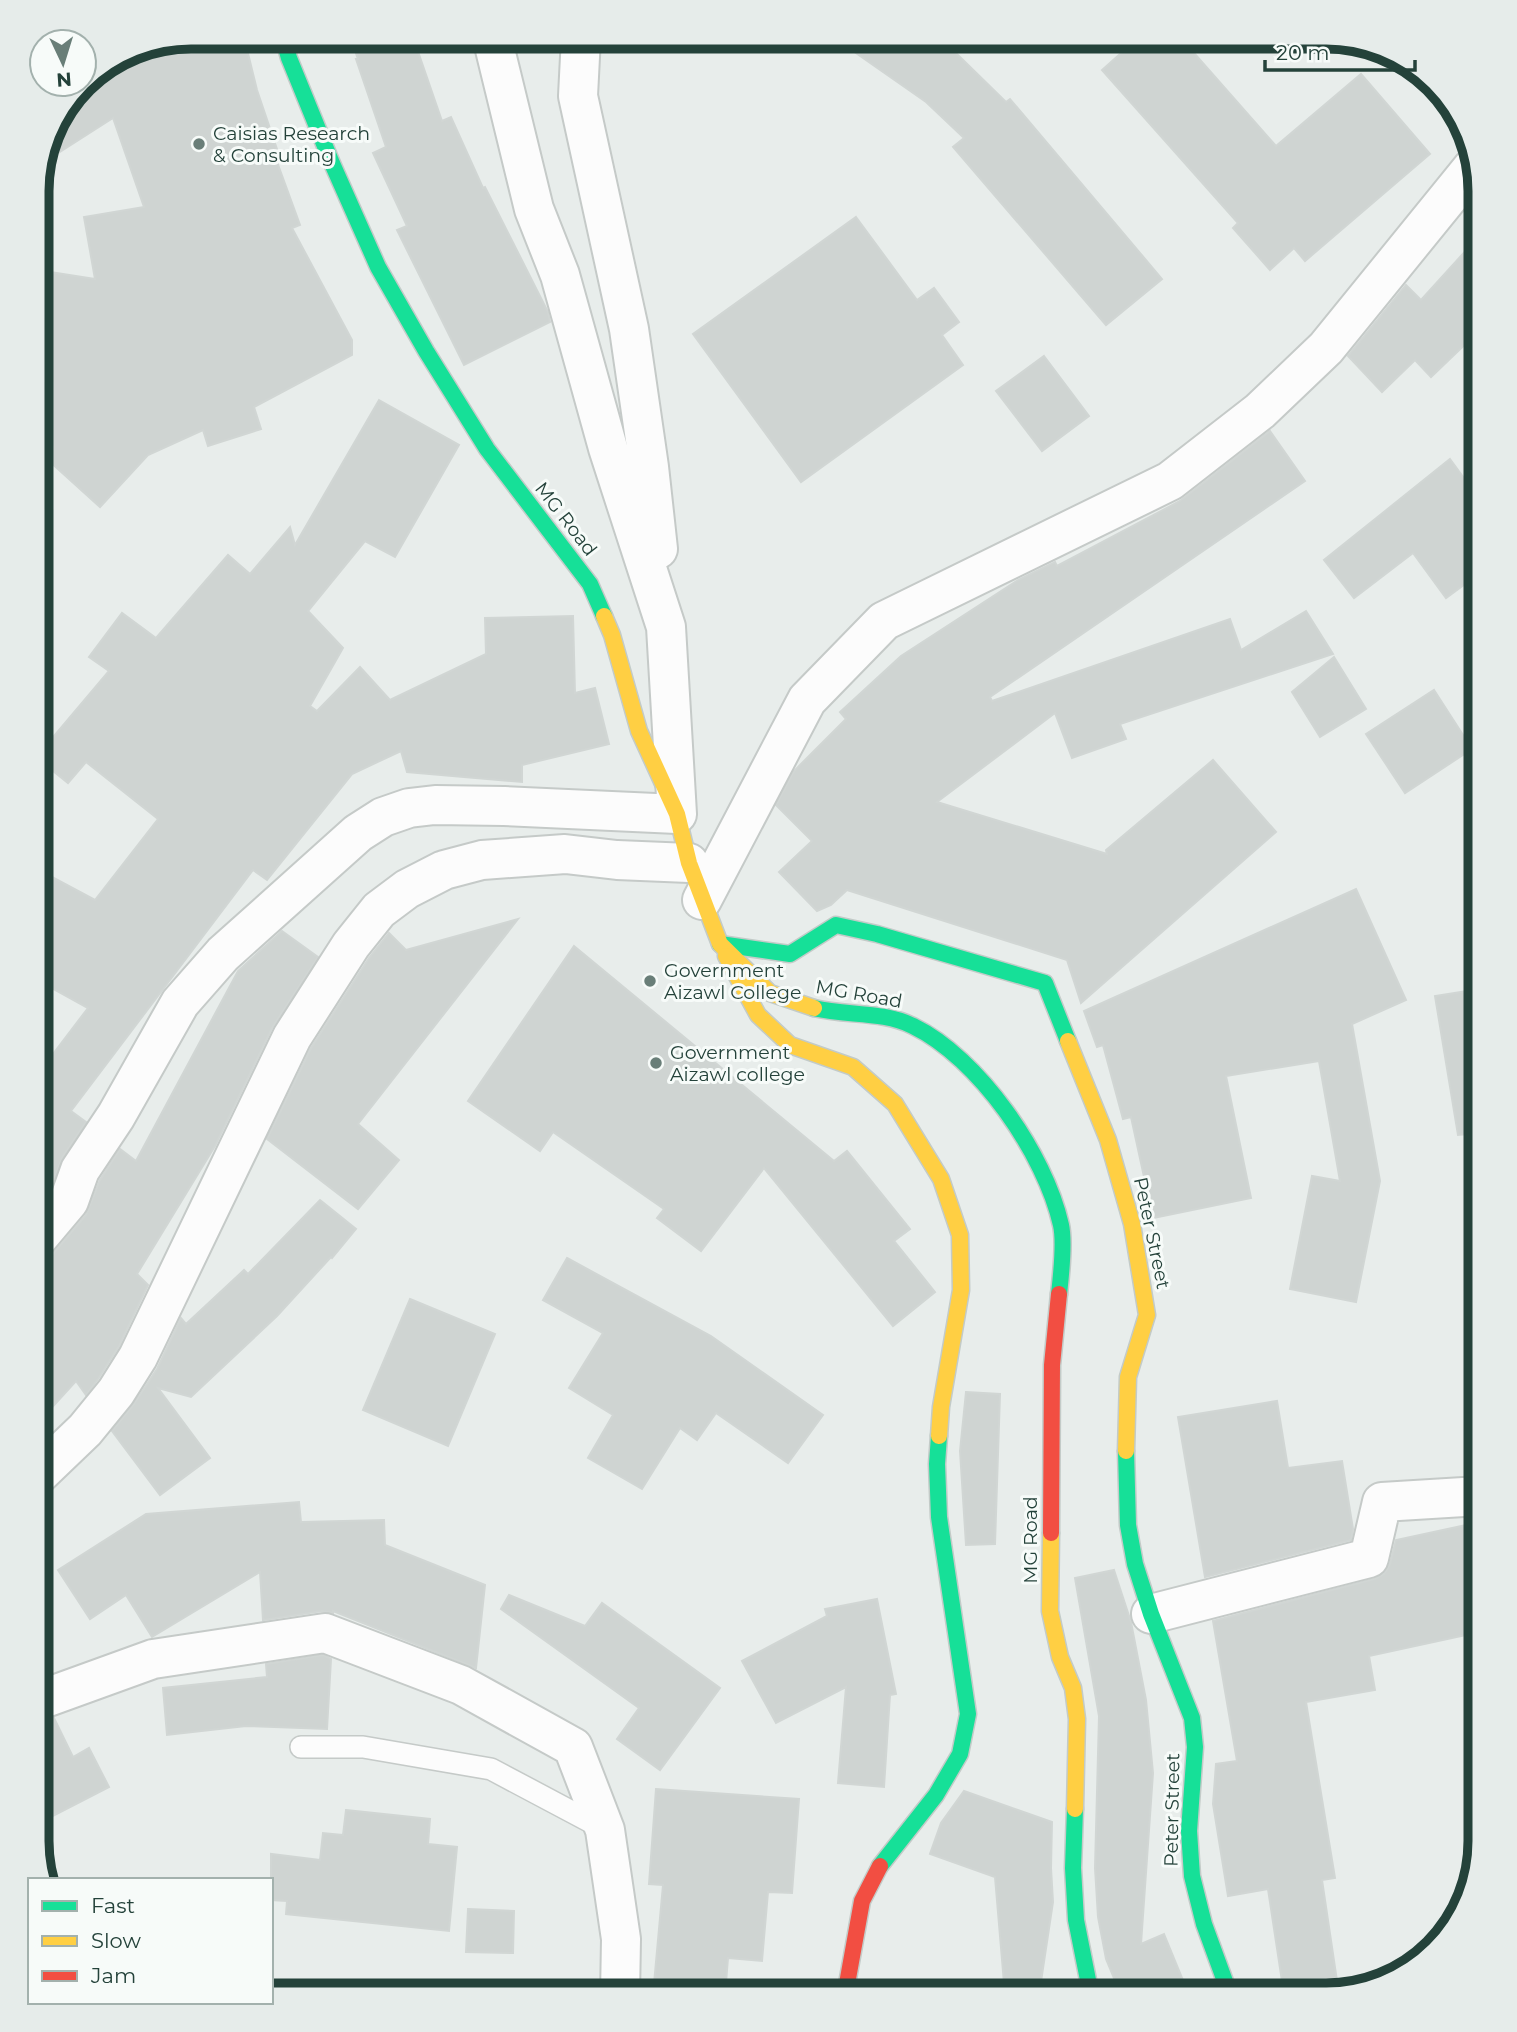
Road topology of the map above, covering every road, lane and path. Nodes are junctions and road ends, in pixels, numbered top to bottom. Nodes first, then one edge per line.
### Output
1 (286, 49) edge
2 (495, 49) edge
3 (580, 49) edge
4 (1467, 174) edge
5 (666, 627) junction
6 (677, 814) junction
7 (690, 863) junction
8 (702, 900) junction
9 (720, 944) junction
10 (49, 1225) edge
11 (49, 1464) edge
12 (1468, 1497) edge
13 (1151, 1614) junction
14 (49, 1697) edge
15 (301, 1747) dead end
16 (606, 1830) junction
17 (620, 1983) edge
18 (847, 1983) edge
19 (1089, 1983) edge
20 (1226, 1983) edge

1 - 6 main road, MG Road
2 - 5 street
3 - 5 street
4 - 8 street
5 - 6 street
6 - 7 main road, MG Road
6 - 10 street
7 - 8 main road, MG Road
7 - 11 street
8 - 9 main road, MG Road
9 - 13 main road, Peter Street
9 - 18 main road
9 - 19 main road, MG Road
12 - 13 street
13 - 20 main road, Peter Street
14 - 16 street
15 - 16 lane
16 - 17 street

